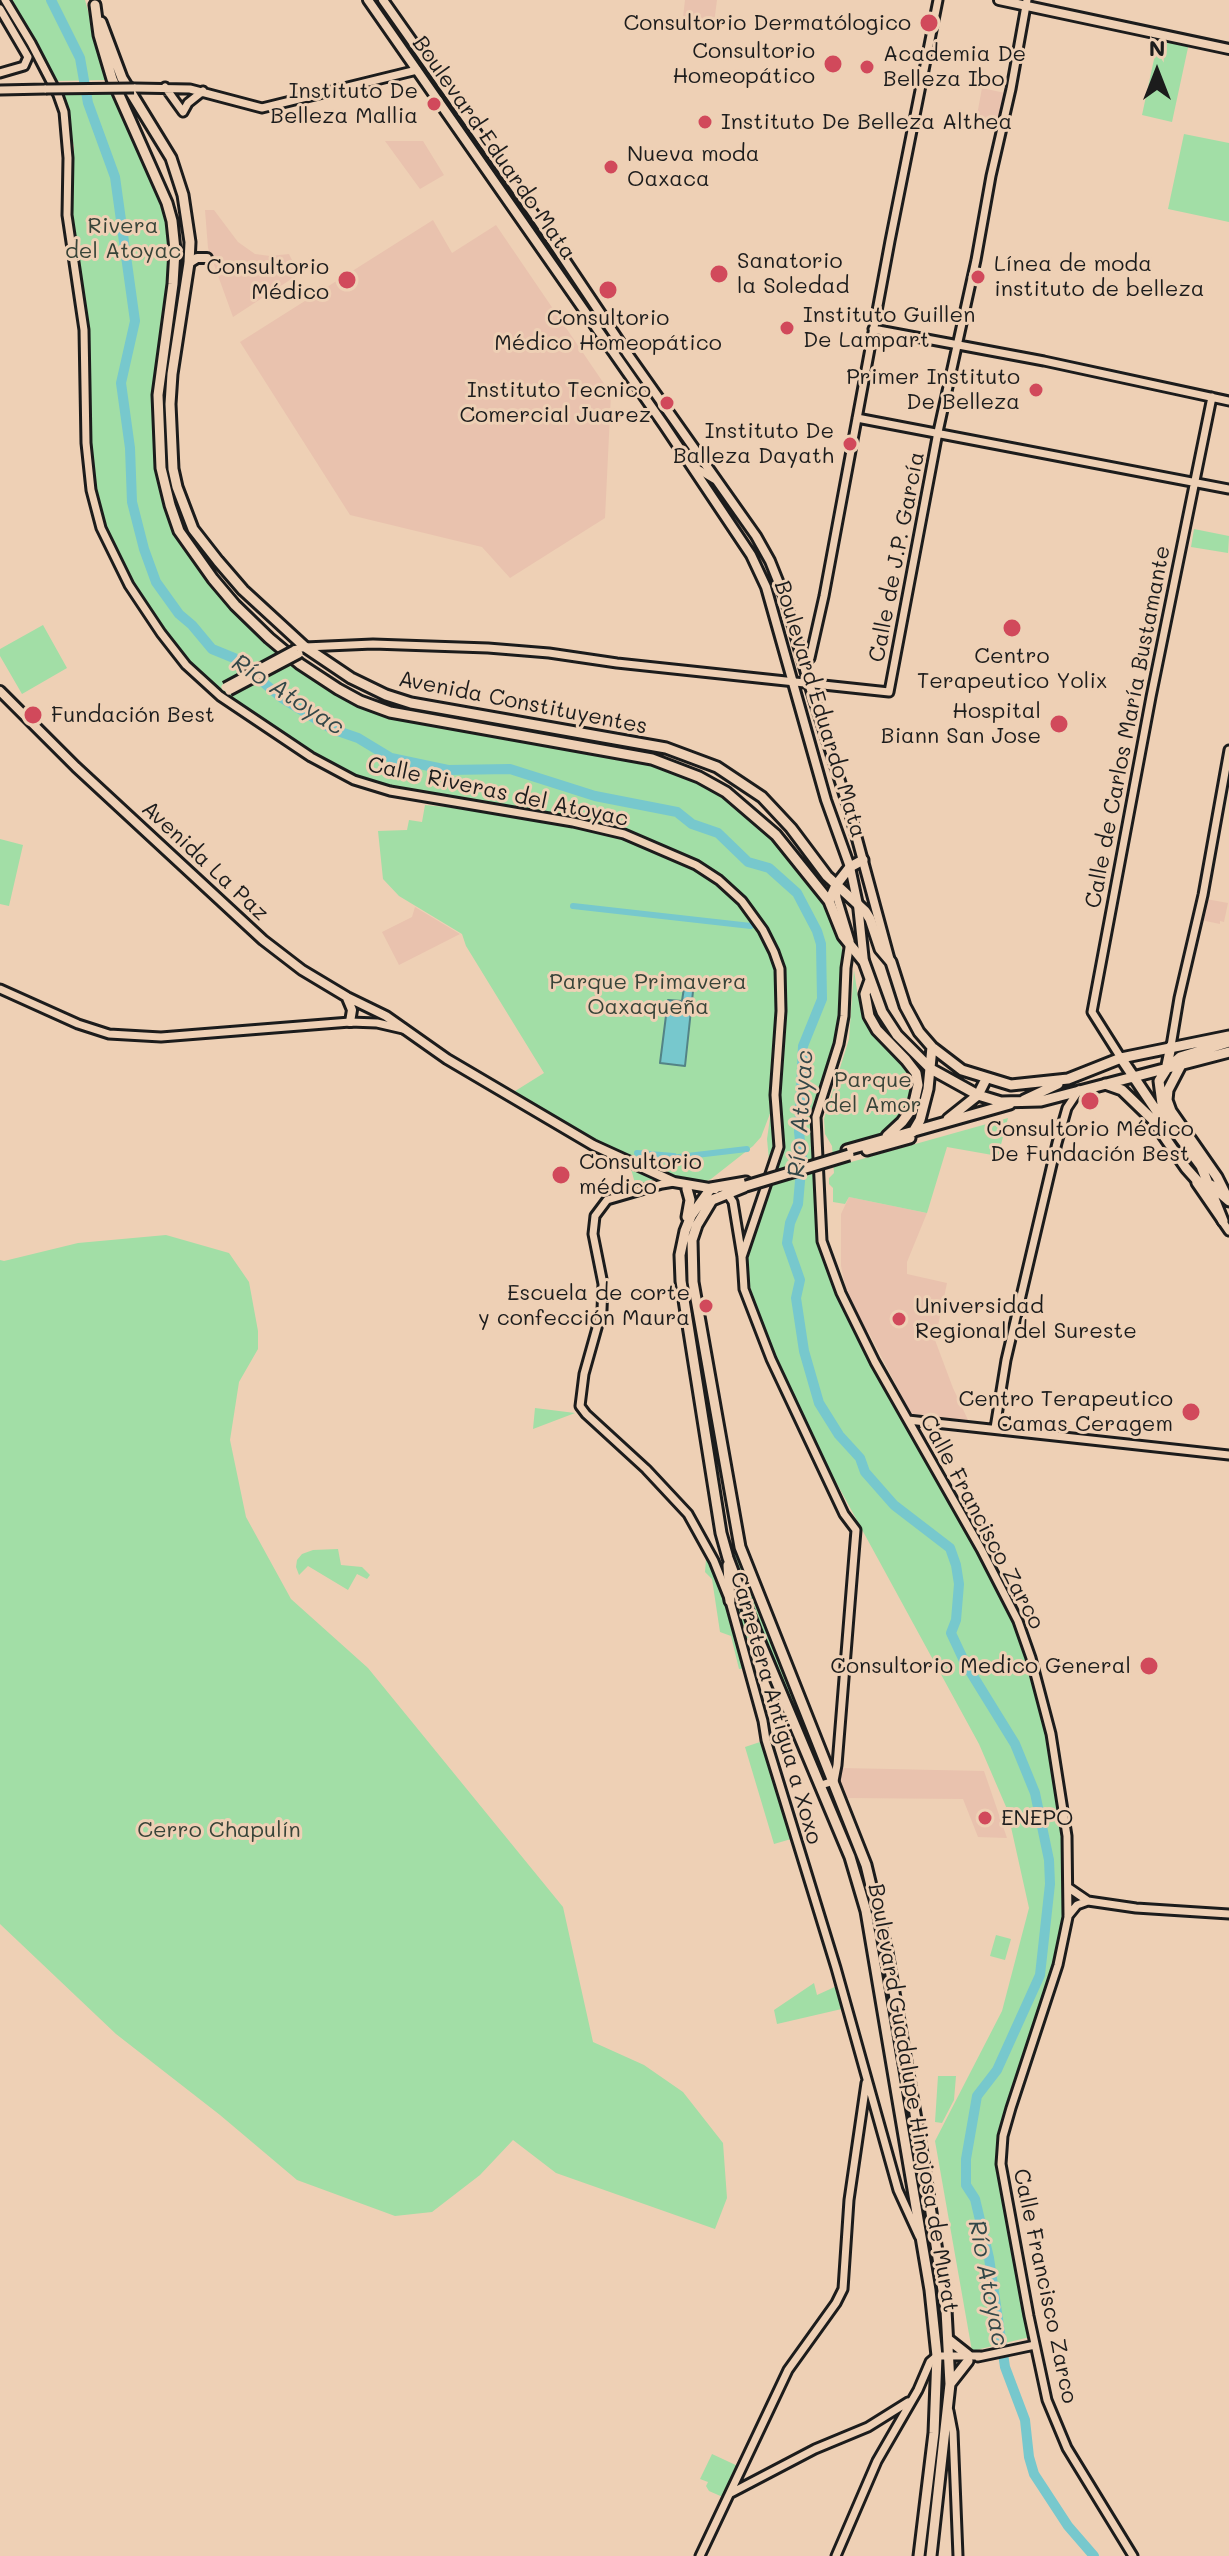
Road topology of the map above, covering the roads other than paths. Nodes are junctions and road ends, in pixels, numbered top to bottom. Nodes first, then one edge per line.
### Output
1 (5, 0) edge
2 (368, 0) edge
3 (383, 0) edge
4 (938, 0) edge
5 (999, 0) edge
6 (94, 3) edge
7 (1026, 3) edge
8 (0, 9) edge
9 (1229, 49) edge
10 (417, 70) junction
11 (0, 73) edge
12 (165, 87) junction
13 (51, 89) junction
14 (0, 90) edge
15 (203, 91) junction
16 (207, 258) dead end
17 (189, 263) junction
18 (873, 329) junction
19 (958, 345) junction
20 (174, 362) junction
21 (161, 363) junction
22 (1212, 397) junction
23 (1229, 401) edge
24 (857, 418) junction
25 (938, 432) junction
26 (689, 464) junction
27 (717, 481) junction
28 (1194, 482) junction
29 (1229, 489) edge
30 (304, 649) junction
31 (803, 664) junction
32 (792, 681) junction
33 (809, 683) junction
34 (0, 691) edge
35 (218, 694) junction
36 (514, 720) junction
37 (512, 735) junction
38 (1229, 750) edge
39 (863, 860) junction
40 (850, 867) junction
41 (827, 876) junction
42 (836, 885) junction
43 (818, 886) junction
44 (829, 901) junction
45 (858, 905) junction
46 (843, 936) junction
47 (850, 947) junction
48 (864, 962) junction
49 (891, 962) junction
50 (846, 968) junction
51 (870, 980) junction
52 (0, 989) edge
53 (347, 997) junction
54 (350, 1022) junction
55 (406, 1029) junction
56 (1229, 1036) edge
57 (1229, 1042) edge
58 (929, 1044) junction
59 (1171, 1046) junction
60 (1229, 1052) edge
61 (919, 1057) junction
62 (1121, 1058) junction
63 (1181, 1065) junction
64 (931, 1069) junction
65 (1166, 1070) junction
66 (1134, 1077) junction
67 (986, 1079) junction
68 (1068, 1079) junction
69 (1105, 1084) junction
70 (1079, 1089) junction
71 (978, 1095) junction
72 (1056, 1096) junction
73 (1021, 1101) junction
74 (1041, 1101) junction
75 (1001, 1102) junction
76 (1067, 1108) junction
77 (940, 1124) junction
78 (914, 1131) junction
79 (884, 1138) junction
80 (905, 1139) junction
81 (848, 1152) junction
82 (1186, 1168) junction
83 (674, 1182) junction
84 (746, 1184) junction
85 (1210, 1185) junction
86 (687, 1189) junction
87 (727, 1193) junction
88 (709, 1195) junction
89 (1214, 1199) junction
90 (1229, 1200) edge
91 (1226, 1221) edge
92 (685, 1231) junction
93 (1229, 1231) edge
94 (742, 1257) junction
95 (908, 1420) junction
96 (995, 1428) junction
97 (1229, 1455) edge
98 (728, 1558) junction
99 (730, 1601) junction
100 (834, 1781) junction
101 (821, 1785) junction
102 (1069, 1888) junction
103 (1088, 1901) junction
104 (1229, 1914) edge
105 (1068, 1917) junction
106 (867, 2080) junction
107 (922, 2240) junction
108 (948, 2339) junction
109 (1035, 2345) junction
110 (968, 2358) junction
111 (937, 2361) junction
112 (950, 2361) junction
113 (950, 2384) junction
114 (913, 2398) junction
115 (948, 2407) junction
116 (731, 2494) junction
117 (700, 2556) edge
118 (836, 2556) edge
119 (919, 2556) edge
120 (931, 2556) edge
121 (958, 2556) edge
122 (1133, 2556) edge

1 - 13 street, Calle Riveras del Atoyac
2 - 10 main road, Boulevard Eduardo Mata
3 - 27 main road, Boulevard Eduardo Mata
4 - 18 street
5 - 7 main road
6 - 17 main road, Avenida Constituyentes
6 - 21 main road, Avenida Constituyentes
7 - 9 main road
7 - 19 street, Calle de J.P. García
8 - 11 street
10 - 15 street
10 - 26 main road, Boulevard Eduardo Mata
12 - 13 street, bridge
12 - 15 street
12 - 15 street
13 - 14 street
13 - 35 street, Calle Riveras del Atoyac
16 - 17 main road
17 - 20 main road, Avenida Constituyentes
18 - 19 street
18 - 24 street
19 - 22 street
19 - 25 street, Calle de J.P. García
20 - 21 main road
20 - 30 main road, Avenida Constituyentes
21 - 37 main road, Avenida Constituyentes
22 - 23 street
22 - 28 street, Calle de Carlos María Bustamante
24 - 25 street
24 - 31 street
25 - 28 street
25 - 33 street, Calle de J.P. García
26 - 27 street
26 - 32 main road, Boulevard Eduardo Mata
27 - 31 main road, Boulevard Eduardo Mata
28 - 29 street
28 - 62 street, Calle de Carlos María Bustamante
30 - 32 street
30 - 35 street, bridge
30 - 36 main road, Avenida Constituyentes
31 - 33 main road, Boulevard Eduardo Mata
32 - 33 street
32 - 40 main road, Boulevard Eduardo Mata
33 - 39 main road, Boulevard Eduardo Mata
34 - 53 main road, Avenida La Paz
35 - 94 street, Calle Riveras del Atoyac
36 - 37 main road
36 - 41 main road, Avenida Constituyentes
37 - 43 main road, Avenida Constituyentes
38 - 59 street
39 - 40 main road
39 - 49 main road, Boulevard Eduardo Mata
40 - 42 main road
40 - 45 main road, Boulevard Eduardo Mata
41 - 42 main road, Avenida Constituyentes
41 - 43 main road
42 - 44 main road
42 - 45 main road, Avenida Constituyentes
42 - 47 street, Calle Francisco Zarco
43 - 44 main road, Avenida Constituyentes
44 - 46 main road, Avenida Constituyentes
45 - 48 main road, Boulevard Eduardo Mata
45 - 49 main road, Avenida Constituyentes
46 - 47 main road, Avenida Constituyentes
46 - 50 street, Calle Francisco Zarco
47 - 48 main road, Avenida Constituyentes
47 - 50 street, Calle Francisco Zarco
48 - 51 main road, Boulevard Eduardo Mata
49 - 58 main road, Boulevard Eduardo Mata
50 - 95 street, Calle Francisco Zarco
51 - 61 main road, Boulevard Eduardo Mata
51 - 79 main road
52 - 54 street
53 - 54 main road
53 - 55 main road, Avenida La Paz
54 - 55 street
55 - 83 main road, Avenida La Paz
56 - 59 main road, Boulevard Eduardo Mata
57 - 65 main road
58 - 61 main road
58 - 64 main road
58 - 67 main road, Boulevard Eduardo Mata
59 - 62 main road, Boulevard Eduardo Mata
59 - 65 main road
60 - 63 main road, Boulevard Eduardo Mata
61 - 64 main road, Boulevard Eduardo Mata
62 - 66 main road
62 - 68 main road, Boulevard Eduardo Mata
63 - 65 main road, Boulevard Eduardo Mata
63 - 90 main road
64 - 71 main road, Boulevard Eduardo Mata
64 - 78 main road
65 - 66 main road, Boulevard Eduardo Mata
65 - 85 main road
66 - 69 main road, Boulevard Eduardo Mata
66 - 85 main road
67 - 68 main road, Boulevard Eduardo Mata
67 - 71 main road
67 - 75 main road
68 - 73 main road
69 - 70 main road, Boulevard Eduardo Mata
69 - 82 main road
70 - 72 main road, Boulevard Eduardo Mata
70 - 76 street
71 - 75 main road, Boulevard Eduardo Mata
71 - 77 main road
72 - 74 main road, Boulevard Eduardo Mata
72 - 76 street
73 - 74 main road, Boulevard Eduardo Mata
73 - 75 main road, Boulevard Eduardo Mata
73 - 77 main road
74 - 80 main road
76 - 96 street
77 - 78 main road
78 - 79 main road
78 - 80 main road
79 - 81 main road
80 - 81 main road
81 - 84 main road, bridge
82 - 89 main road
82 - 91 street
83 - 86 main road
83 - 88 main road
83 - 99 street, Carretera Antigua a Xoxo
84 - 87 main road
84 - 88 main road
85 - 89 main road
85 - 90 main road
86 - 88 main road
86 - 92 main road
87 - 88 main road
87 - 94 street
88 - 92 main road
88 - 100 main road, Boulevard Guadalupe Hinojosa de Murat
89 - 91 main road
91 - 93 street
92 - 98 main road
94 - 100 street
95 - 96 street
95 - 102 street, Calle Francisco Zarco
96 - 97 street
98 - 99 main road
98 - 101 main road, Boulevard Guadalupe Hinojosa de Murat
99 - 106 street, Carretera Antigua a Xoxo
100 - 101 street
100 - 108 main road, Boulevard Guadalupe Hinojosa de Murat
101 - 107 main road, Boulevard Guadalupe Hinojosa de Murat
102 - 103 street
102 - 105 street, Calle Francisco Zarco
103 - 104 street
103 - 105 street
105 - 109 street, Calle Francisco Zarco
106 - 107 street, Carretera Antigua a Xoxo
106 - 116 street
107 - 111 main road, Boulevard Guadalupe Hinojosa de Murat
108 - 110 main road
108 - 112 main road, Boulevard Guadalupe Hinojosa de Murat
109 - 110 street
109 - 122 street, Calle Francisco Zarco
110 - 112 street
110 - 113 main road
111 - 112 street
111 - 114 street
111 - 119 main road, Boulevard Guadalupe Hinojosa de Murat
112 - 113 main road, Boulevard Guadalupe Hinojosa de Murat
113 - 115 main road, Boulevard Guadalupe Hinojosa de Murat
114 - 116 street
114 - 118 street
115 - 120 main road, Boulevard Guadalupe Hinojosa de Murat
115 - 121 street
116 - 117 street

